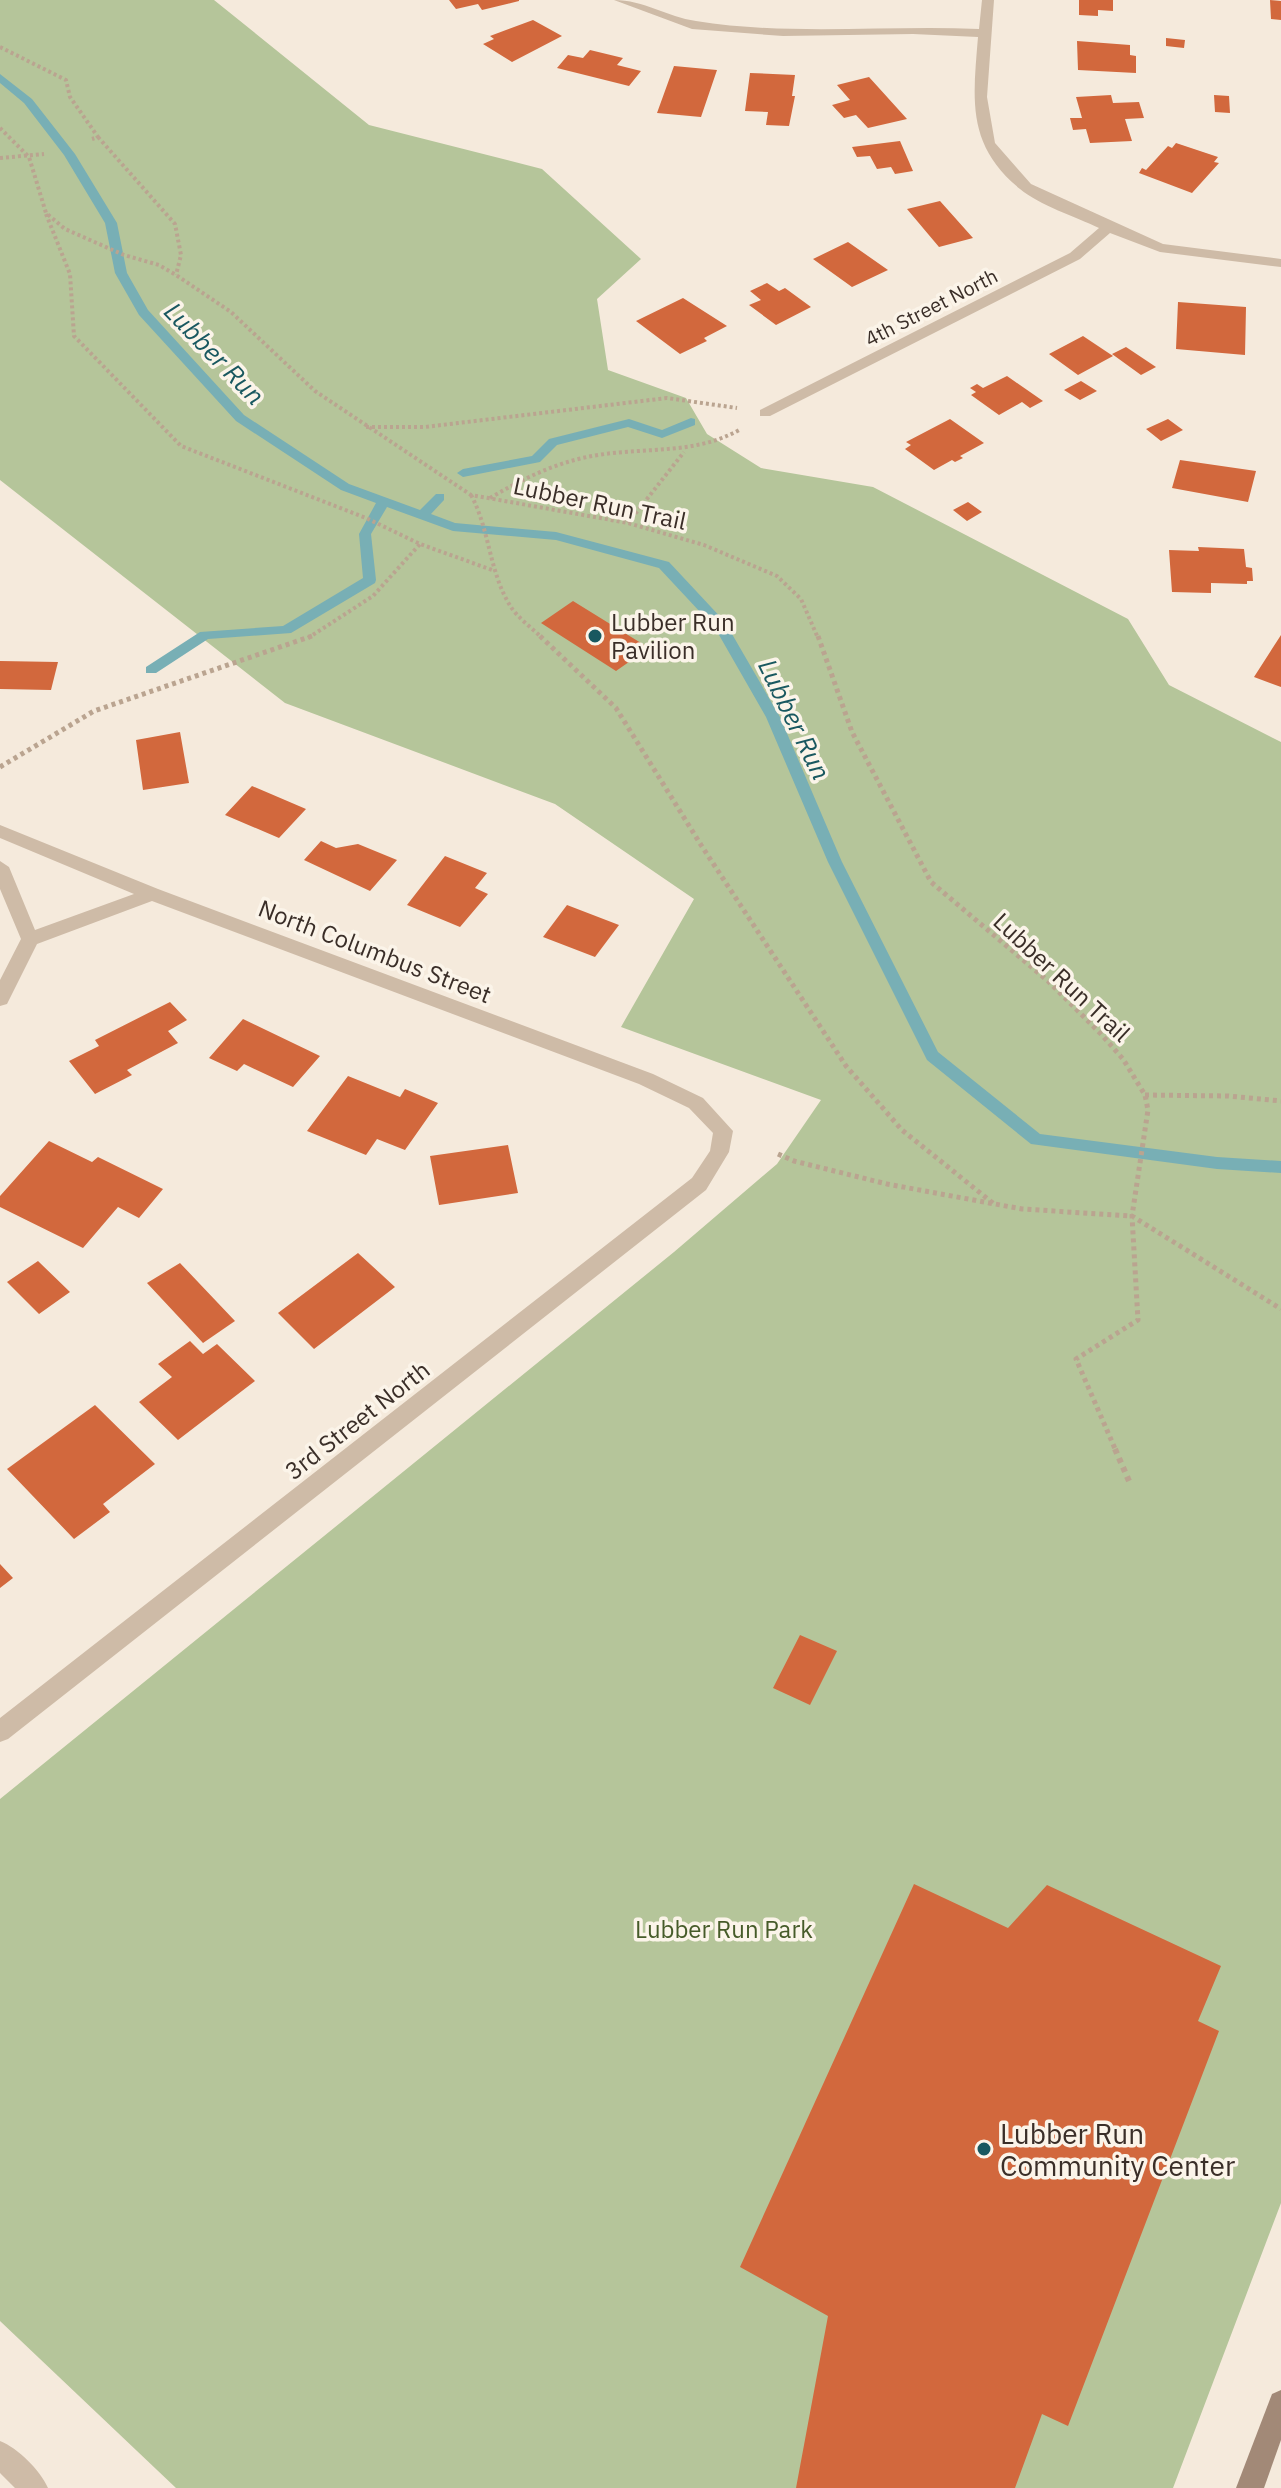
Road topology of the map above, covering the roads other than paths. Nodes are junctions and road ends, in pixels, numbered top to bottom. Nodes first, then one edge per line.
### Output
1 (620, 0) edge
2 (988, 0) edge
3 (985, 33) junction
4 (1108, 227) junction
5 (1281, 263) edge
6 (765, 413) road end
7 (0, 831) edge
8 (0, 867) edge
9 (152, 894) junction
10 (30, 939) junction
11 (0, 999) edge
12 (723, 1131) joint
13 (0, 1732) edge
14 (1281, 2403) edge
15 (0, 2454) edge
16 (34, 2488) edge
17 (1250, 2488) edge

1 - 3 street
2 - 3 street
3 - 4 street
4 - 5 street
4 - 6 street, 4th Street North
7 - 9 street, North Columbus Street
8 - 10 street
9 - 10 street
9 - 12 street, North Columbus Street
10 - 11 street
12 - 13 street, 3rd Street North
14 - 17 main road
15 - 16 street

